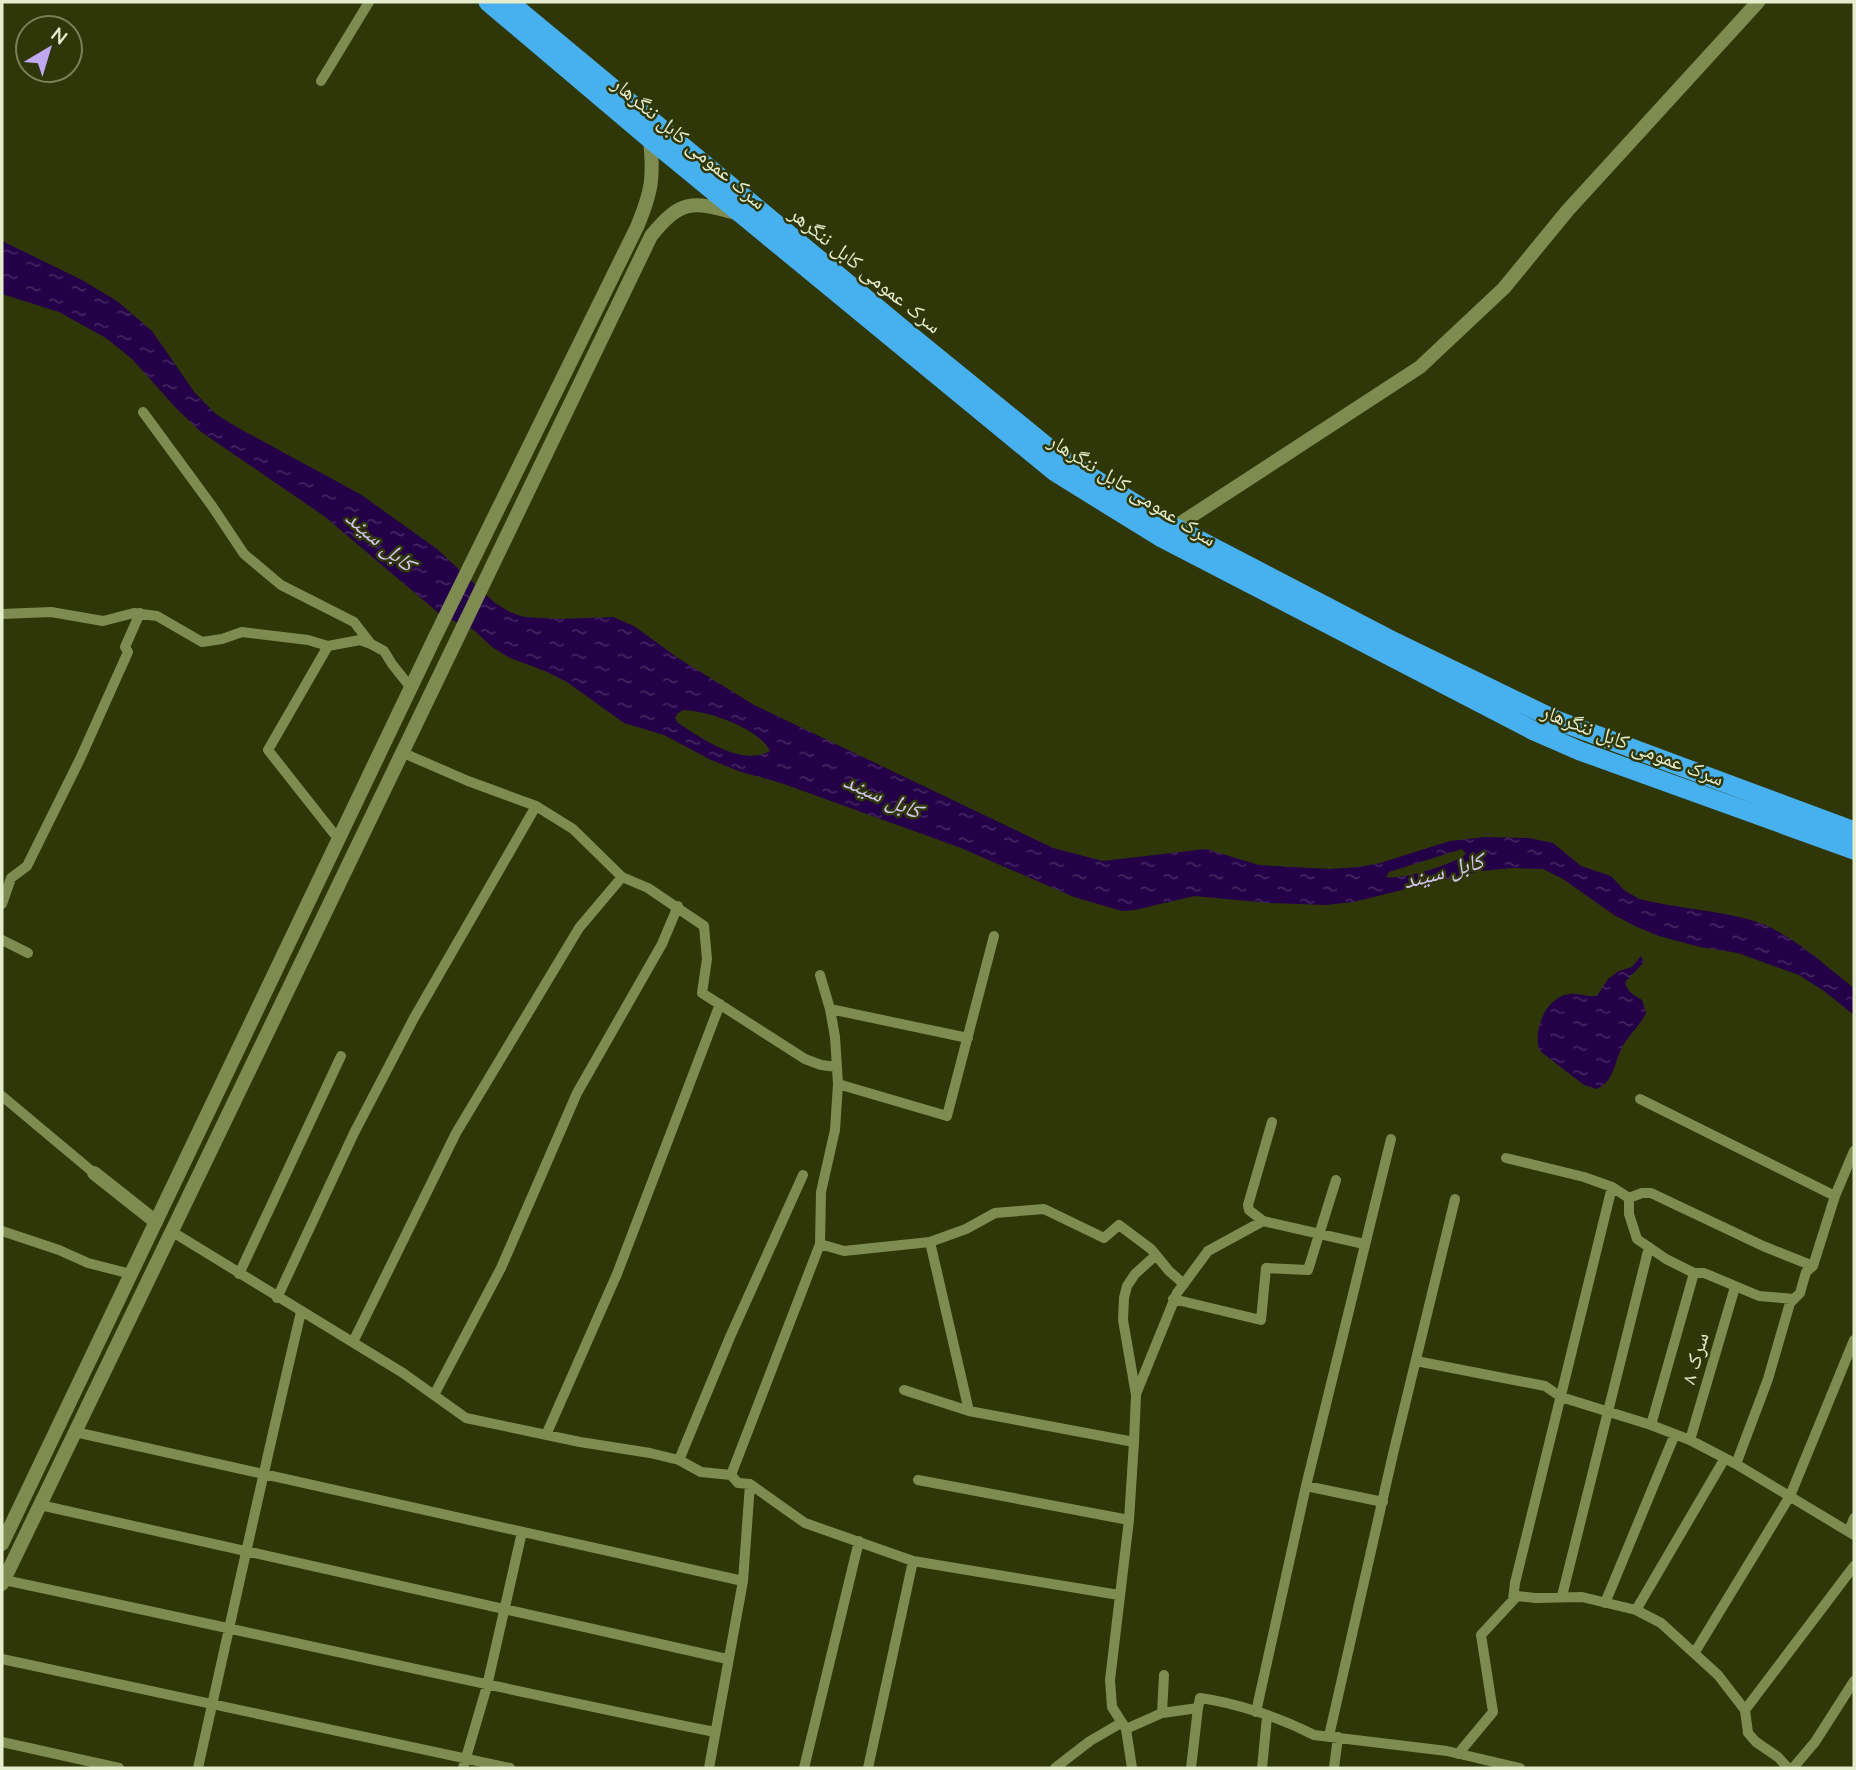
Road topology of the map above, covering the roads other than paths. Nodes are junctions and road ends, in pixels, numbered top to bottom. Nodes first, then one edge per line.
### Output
1 (369, 2) edge
2 (488, 2) edge
3 (509, 2) edge
4 (1758, 2) edge
5 (321, 81) dead end
6 (650, 139) junction
7 (742, 215) junction
8 (143, 412) dead end
9 (1167, 532) junction
10 (140, 613) junction
11 (2, 614) edge
12 (371, 644) junction
13 (328, 646) junction
14 (411, 688) junction
15 (401, 752) junction
16 (536, 806) junction
17 (1843, 833) edge
18 (339, 840) junction
19 (1854, 850) edge
20 (622, 877) junction
21 (2, 904) edge
22 (678, 906) junction
23 (304, 914) junction
24 (320, 922) junction
25 (994, 936) dead end
26 (2, 940) edge
27 (28, 953) dead end
28 (820, 975) dead end
29 (720, 1004) junction
30 (830, 1009) junction
31 (968, 1038) junction
32 (341, 1056) dead end
33 (837, 1067) junction
34 (838, 1084) junction
35 (2, 1096) edge
36 (1640, 1099) dead end
37 (1272, 1122) dead end
38 (1391, 1139) dead end
39 (1854, 1151) edge
40 (1506, 1158) dead end
41 (94, 1173) joint
42 (803, 1175) dead end
43 (1336, 1180) dead end
44 (1612, 1187) junction
45 (1835, 1196) junction
46 (1629, 1198) junction
47 (1455, 1199) dead end
48 (1262, 1220) junction
49 (156, 1222) junction
50 (2, 1231) edge
51 (171, 1231) junction
52 (1319, 1234) junction
53 (930, 1242) junction
54 (820, 1244) junction
55 (1364, 1244) junction
56 (1649, 1247) junction
57 (1156, 1255) junction
58 (1813, 1266) junction
59 (1694, 1273) junction
60 (131, 1274) junction
61 (239, 1274) junction
62 (1184, 1283) junction
63 (1735, 1287) junction
64 (277, 1298) junction
65 (1794, 1298) junction
66 (1173, 1299) junction
67 (300, 1312) junction
68 (1854, 1340) edge
69 (353, 1342) junction
70 (1416, 1361) junction
71 (904, 1390) dead end
72 (434, 1395) junction
73 (1136, 1395) junction
74 (1561, 1397) junction
75 (969, 1411) junction
76 (1608, 1412) junction
77 (1651, 1425) junction
78 (75, 1432) junction
79 (1675, 1434) junction
80 (546, 1435) junction
81 (1690, 1440) junction
82 (1134, 1442) junction
83 (679, 1460) junction
84 (1730, 1461) junction
85 (263, 1474) junction
86 (731, 1475) junction
87 (918, 1480) dead end
88 (750, 1484) junction
89 (1306, 1486) junction
90 (1790, 1496) junction
91 (1383, 1502) junction
92 (40, 1505) junction
93 (1854, 1518) edge
94 (1129, 1520) junction
95 (522, 1532) junction
96 (1852, 1533) edge
97 (859, 1541) junction
98 (2, 1544) edge
99 (244, 1551) junction
100 (912, 1561) junction
101 (1854, 1566) edge
102 (743, 1581) junction
103 (3, 1582) edge
104 (1119, 1595) junction
105 (1562, 1596) junction
106 (1513, 1600) junction
107 (1605, 1603) junction
108 (1636, 1610) junction
109 (505, 1611) junction
110 (230, 1627) junction
111 (1695, 1651) junction
112 (2, 1659) edge
113 (727, 1659) junction
114 (1164, 1675) dead end
115 (1854, 1681) edge
116 (487, 1686) junction
117 (212, 1704) junction
118 (1198, 1708) junction
119 (1745, 1710) junction
120 (1161, 1713) junction
121 (1261, 1714) junction
122 (1123, 1726) junction
123 (715, 1732) junction
124 (1333, 1737) junction
125 (2, 1742) edge
126 (1458, 1754) junction
127 (1778, 1757) junction
128 (464, 1764) edge
129 (119, 1768) edge
130 (198, 1768) edge
131 (510, 1768) edge
132 (709, 1768) edge
133 (804, 1768) edge
134 (868, 1768) edge
135 (1055, 1768) edge
136 (1132, 1768) edge
137 (1191, 1768) edge
138 (1262, 1768) edge
139 (1334, 1768) edge
140 (1520, 1768) edge
141 (1773, 1768) edge
142 (1791, 1768) edge

1 - 5 street
2 - 6 highway, سرک عمومی کابل ننگرهار
3 - 9 highway, سرک عمومی کابل ننگرهر
4 - 9 street
6 - 7 highway, سرک عمومی کابل ننگرهار
6 - 14 street
7 - 9 highway, سرک عمومی کابل ننگرهار
7 - 15 street
8 - 12 street
9 - 17 highway, سرک عمومی کابل ننگرهار
10 - 11 street
10 - 13 street
10 - 21 street
12 - 13 street
12 - 14 street
13 - 18 street
14 - 18 street
15 - 16 street
15 - 24 street
16 - 20 street
16 - 64 street
17 - 19 highway, سرک عمومی کابل ننگرهار
18 - 23 street
20 - 22 street
20 - 69 street
22 - 29 street
22 - 72 street
23 - 24 street
23 - 49 street
24 - 51 street
25 - 31 street
26 - 27 street
28 - 30 street
29 - 33 street
29 - 80 street
30 - 31 street
30 - 33 street
31 - 34 street
32 - 61 street
33 - 34 street
34 - 54 street
35 - 41 street
36 - 45 street
37 - 48 street
38 - 55 street
39 - 45 street
40 - 44 street
41 - 49 street
42 - 83 street
43 - 52 street
44 - 46 street
44 - 74 street
45 - 58 street
46 - 56 street
46 - 58 street
47 - 70 street
48 - 52 street
48 - 62 street
49 - 60 street
50 - 60 street
51 - 61 street
51 - 78 street
52 - 55 street
52 - 66 street
53 - 54 street
53 - 57 street
53 - 75 street
54 - 86 street
55 - 89 street
56 - 59 street
56 - 76 street
57 - 62 street
57 - 73 street
58 - 65 street
59 - 63 street
59 - 77 street
60 - 98 street
61 - 64 street
62 - 66 street
63 - 65 street
63 - 81 street, سرک ۸
64 - 67 street
65 - 84 street
66 - 73 street
67 - 69 street
67 - 85 street
68 - 90 street
69 - 72 street
70 - 74 street
70 - 91 street
71 - 75 street
72 - 80 street
73 - 82 street
74 - 76 street
74 - 106 street
75 - 82 street
76 - 77 street
76 - 105 street
77 - 79 street
78 - 85 street
78 - 92 street
79 - 81 street
79 - 107 street
80 - 83 street
81 - 84 street
82 - 94 street
83 - 86 street
84 - 90 street
84 - 108 street
85 - 95 street
85 - 99 street
86 - 88 street
87 - 94 street
88 - 97 street
88 - 102 street
89 - 91 street
89 - 121 street
90 - 96 street
90 - 111 street
91 - 124 street
92 - 99 street
92 - 103 street
93 - 96 street
94 - 104 street
95 - 102 street
95 - 109 street
97 - 100 street
97 - 133 street
99 - 109 street
99 - 110 street
100 - 104 street
100 - 134 street
101 - 119 street
102 - 113 street
103 - 110 street
104 - 122 street
105 - 106 street
105 - 107 street
106 - 126 street
107 - 108 street
108 - 111 street
109 - 113 street
109 - 116 street
110 - 116 street
110 - 117 street
111 - 119 street
112 - 117 street
113 - 123 street
114 - 120 street
115 - 142 street
116 - 123 street
116 - 128 street
117 - 128 street
117 - 130 street
118 - 120 street
118 - 121 street
118 - 137 street
119 - 127 street
120 - 122 street
121 - 124 street
121 - 138 street
122 - 135 street
122 - 136 street
123 - 132 street
124 - 126 street
124 - 139 street
125 - 129 street
126 - 140 street
127 - 141 street
127 - 142 street
128 - 131 street

